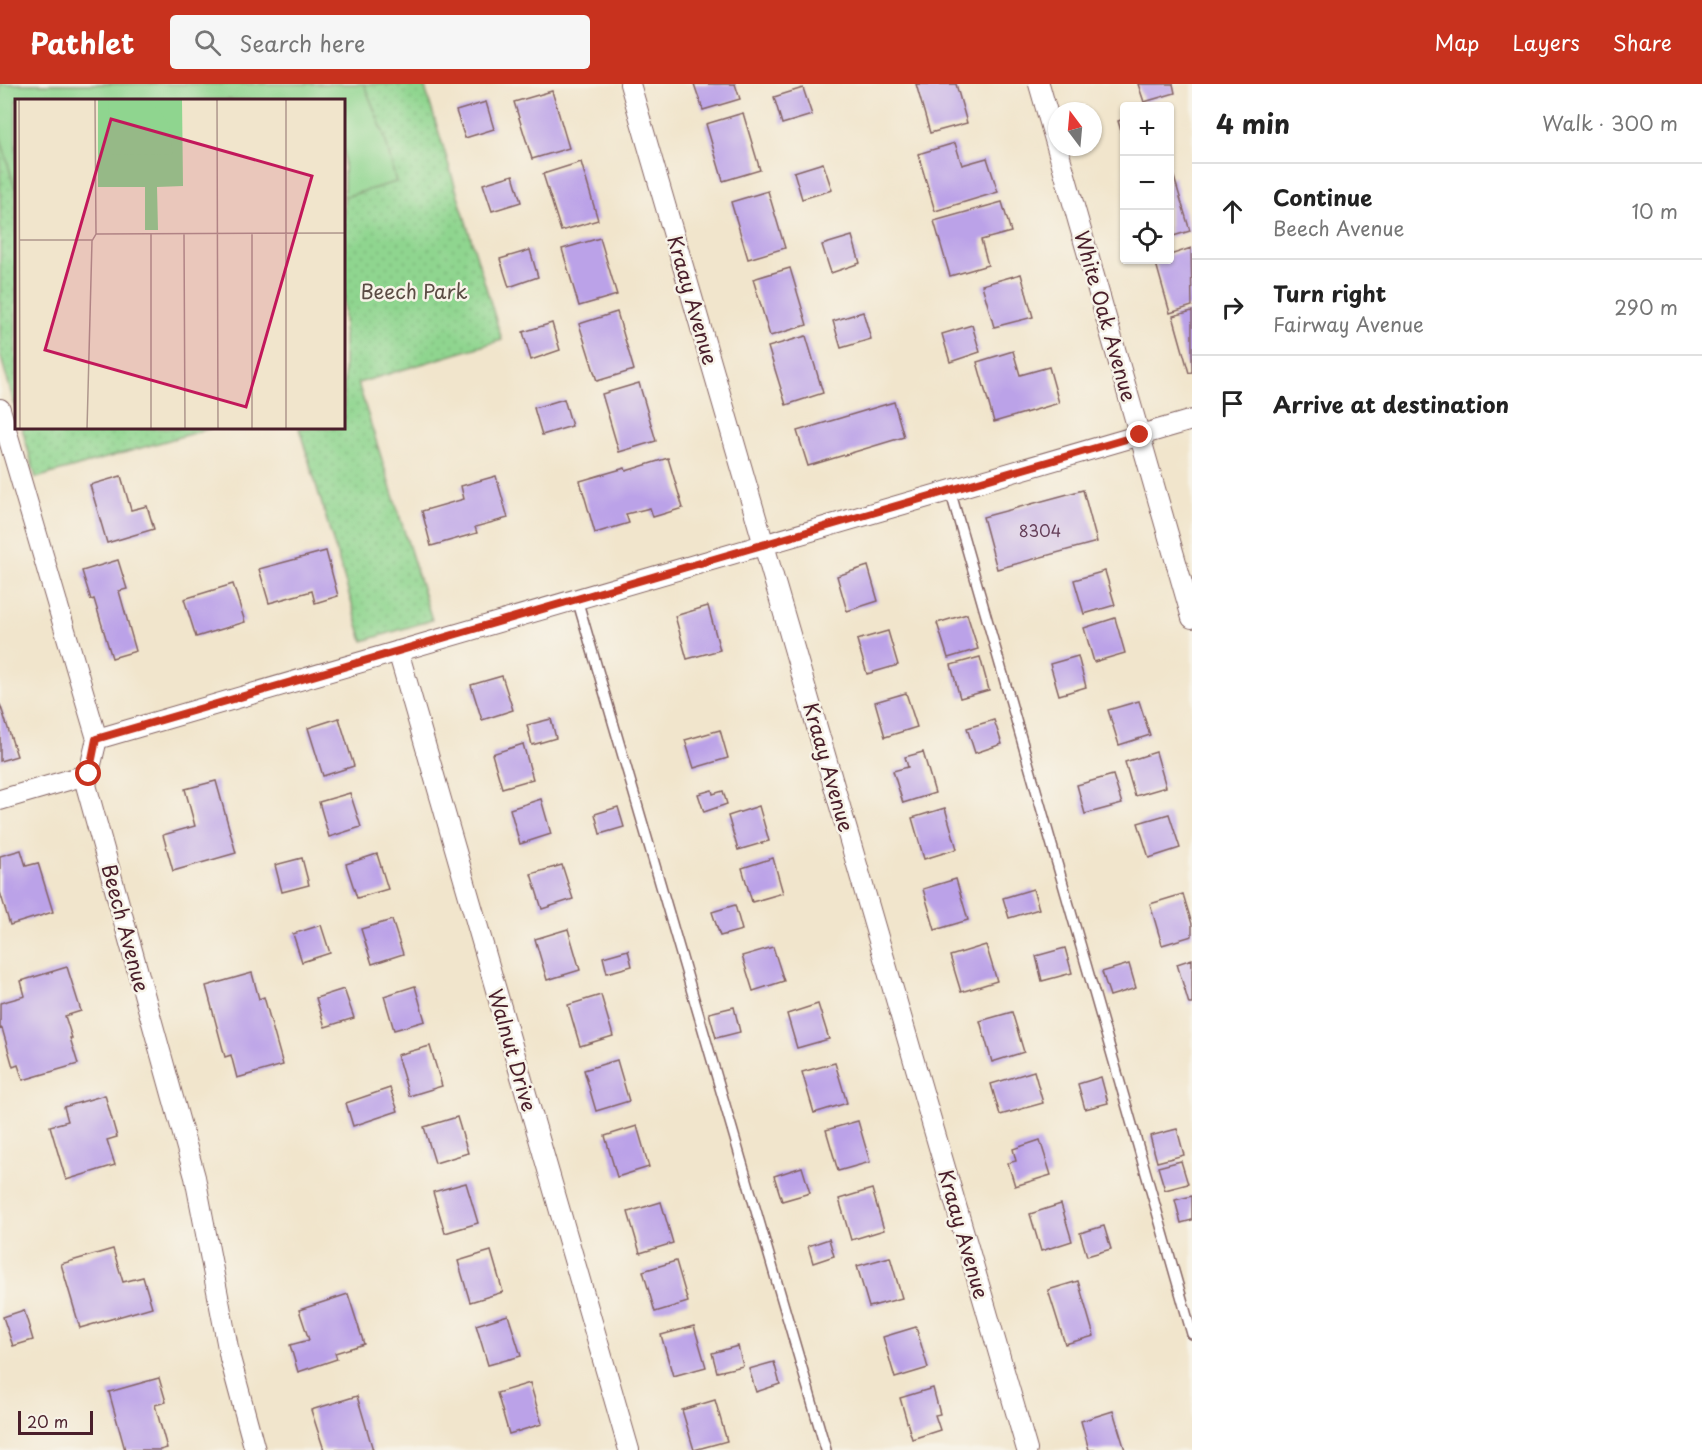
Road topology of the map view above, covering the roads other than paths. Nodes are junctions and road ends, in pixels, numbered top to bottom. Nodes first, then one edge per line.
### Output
1 (630, 84) edge
2 (1039, 84) edge
3 (0, 409) edge
4 (1192, 420) edge
5 (1140, 435) junction
6 (950, 490) junction
7 (764, 544) junction
8 (577, 599) junction
9 (1192, 618) edge
10 (398, 651) junction
11 (96, 739) junction
12 (89, 774) junction
13 (0, 800) edge
14 (1192, 1334) edge
15 (255, 1450) edge
16 (629, 1450) edge
17 (826, 1450) edge
18 (1027, 1450) edge

1 - 7 street, Kraay Avenue
2 - 5 street, White Oak Avenue
3 - 11 street, Beech Avenue
4 - 5 street
5 - 6 street
5 - 9 street, White Oak Avenue
6 - 7 street
6 - 14 lane
7 - 8 street
7 - 18 street, Kraay Avenue
8 - 10 street
8 - 17 lane
10 - 11 street
10 - 16 street, Walnut Drive
11 - 12 street, Beech Avenue
12 - 13 street
12 - 15 street, Beech Avenue

